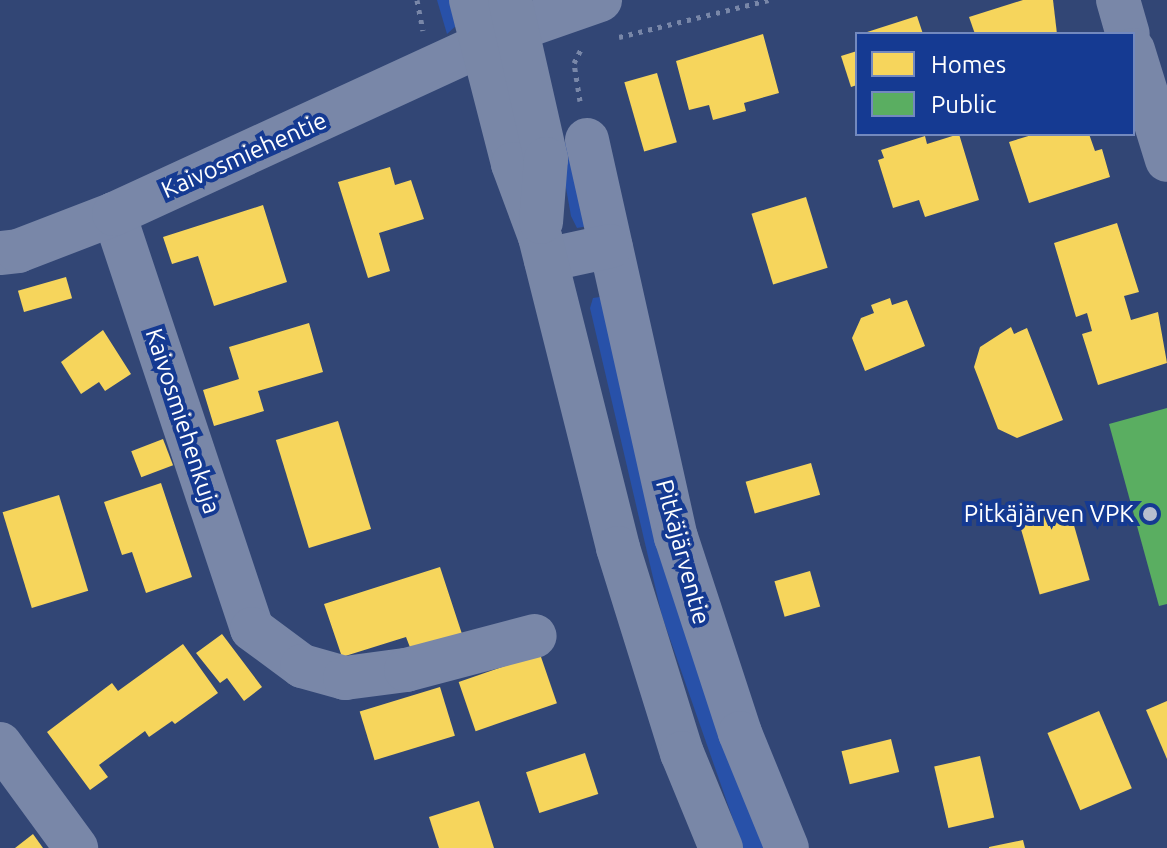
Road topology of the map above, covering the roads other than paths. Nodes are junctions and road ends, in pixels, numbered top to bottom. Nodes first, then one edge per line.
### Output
1 (471, 0) edge
2 (1118, 0) edge
3 (598, 15) edge
4 (503, 25) edge
5 (1127, 32) edge
6 (1135, 56) edge
7 (587, 140) road end
8 (1167, 160) edge
9 (114, 214) junction
10 (611, 246) junction
11 (543, 248) junction
12 (0, 253) edge
13 (535, 636) dead end
14 (0, 744) edge
15 (76, 848) edge
16 (721, 848) edge
17 (787, 848) edge

1 - 4 main road
2 - 5 street
3 - 4 street, Kaivosmiehentie
4 - 9 street, Kaivosmiehentie
4 - 11 main road
6 - 8 street
7 - 10 street, Pitkäjärventie
9 - 12 street, Kaivosmiehentie
9 - 13 street, Kaivosmiehenkuja
10 - 11 street
10 - 17 street, Pitkäjärventie
11 - 16 main road
14 - 15 street

